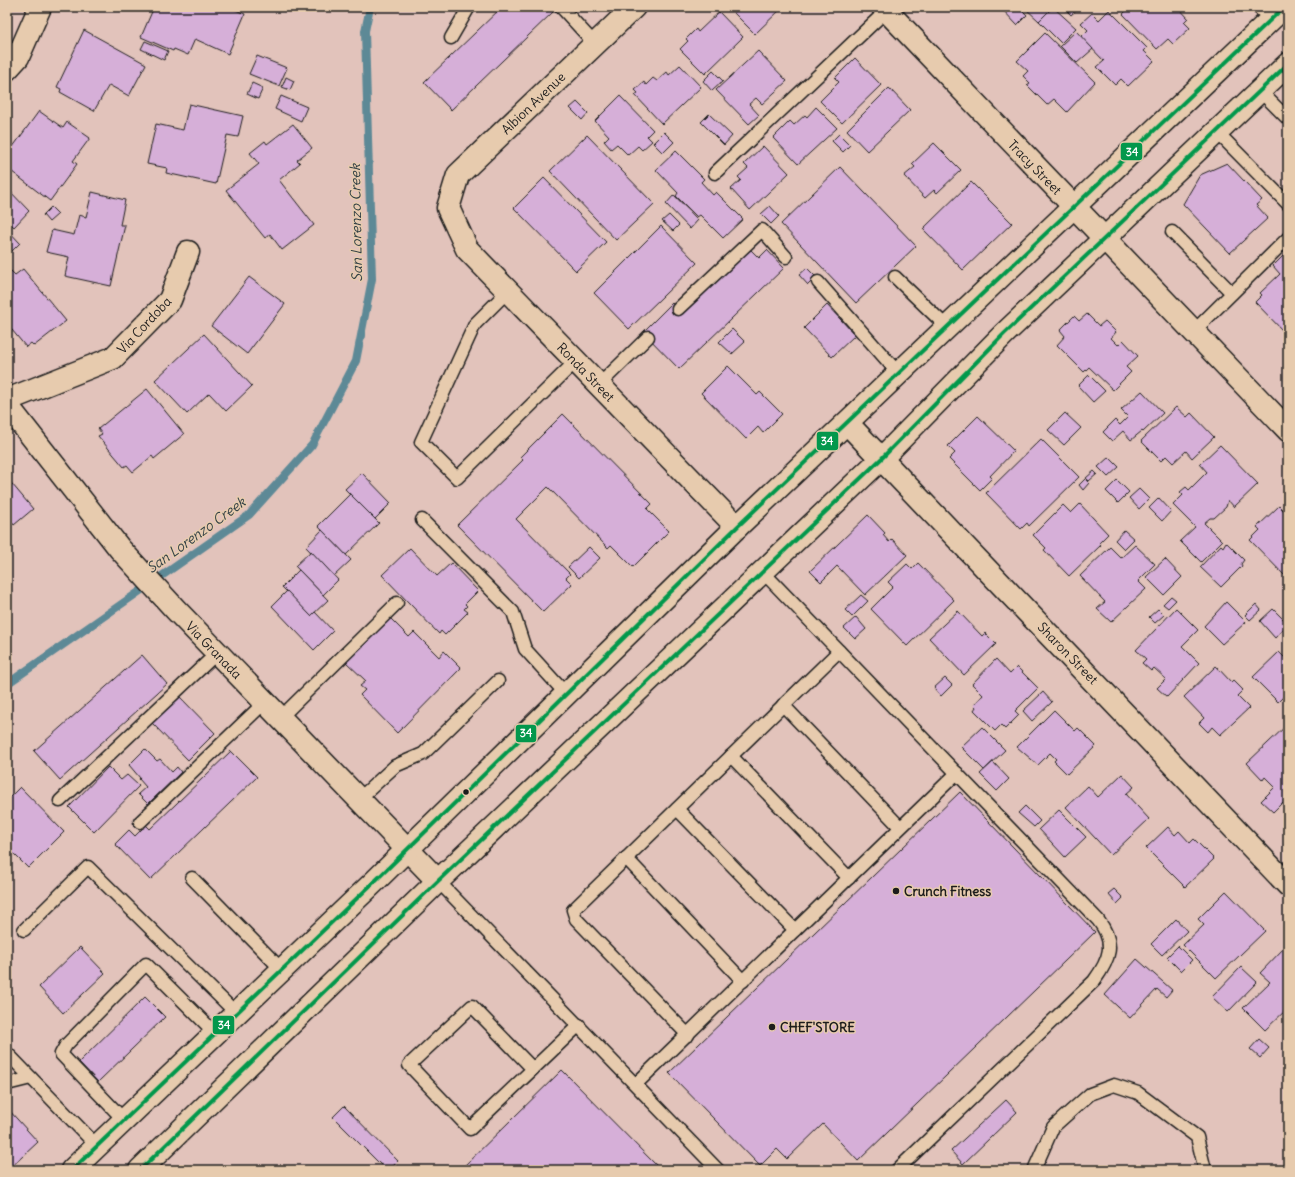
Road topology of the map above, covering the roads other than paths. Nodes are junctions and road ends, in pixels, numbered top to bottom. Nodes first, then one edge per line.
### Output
1 (40, 7) edge
2 (469, 7) edge
3 (561, 7) edge
4 (634, 7) edge
5 (884, 9) edge
6 (1271, 11) edge
7 (451, 38) dead end
8 (595, 44) junction
9 (1288, 64) edge
10 (7, 70) edge
11 (1260, 91) junction
12 (1288, 119) edge
13 (1217, 132) junction
14 (715, 173) dead end
15 (1288, 204) edge
16 (1073, 206) junction
17 (448, 208) joint
18 (1172, 232) dead end
19 (1288, 238) edge
20 (1104, 239) junction
21 (188, 252) dead end
22 (786, 257) dead end
23 (895, 277) dead end
24 (818, 282) dead end
25 (508, 291) junction
26 (1232, 293) junction
27 (678, 309) dead end
28 (948, 328) junction
29 (1193, 332) junction
30 (648, 337) dead end
31 (576, 361) junction
32 (899, 374) junction
33 (599, 385) junction
34 (7, 400) edge
35 (7, 405) edge
36 (847, 423) junction
37 (1288, 430) edge
38 (882, 458) junction
39 (422, 520) dead end
40 (737, 527) junction
41 (762, 572) junction
42 (397, 603) dead end
43 (839, 651) junction
44 (217, 652) junction
45 (498, 681) dead end
46 (566, 694) junction
47 (265, 702) junction
48 (783, 705) junction
49 (280, 718) junction
50 (731, 756) junction
51 (957, 773) junction
52 (359, 799) junction
53 (60, 801) dead end
54 (677, 809) junction
55 (140, 822) dead end
56 (900, 828) junction
57 (407, 850) junction
58 (626, 858) junction
59 (192, 878) dead end
60 (849, 878) junction
61 (438, 881) junction
62 (1288, 885) edge
63 (24, 930) dead end
64 (795, 930) junction
65 (282, 970) junction
66 (743, 981) junction
67 (236, 1014) junction
68 (579, 1025) junction
69 (216, 1033) junction
70 (688, 1034) junction
71 (7, 1053) edge
72 (533, 1069) junction
73 (31, 1078) junction
74 (7, 1084) edge
75 (636, 1084) junction
76 (124, 1120) junction
77 (96, 1146) junction
78 (72, 1170) edge
79 (140, 1170) edge
80 (718, 1170) edge
81 (897, 1170) edge
82 (1034, 1170) edge
83 (1204, 1170) edge

1 - 10 main road
2 - 7 lane
3 - 8 lane
4 - 8 main road, Albion Avenue
5 - 14 lane
5 - 16 main road, Tracy Street
6 - 16 main road
8 - 17 main road, Albion Avenue
9 - 11 main road
11 - 12 lane
11 - 13 main road
13 - 15 lane
13 - 20 main road
16 - 20 main road, Tracy Street
16 - 28 main road
17 - 25 main road, Ronda Street
18 - 26 lane
19 - 26 lane
20 - 29 main road, Tracy Street
20 - 38 main road
21 - 34 main road, Via Cordoba
22 - 27 lane
23 - 28 lane
24 - 32 lane
25 - 31 main road, Ronda Street
25 - 31 lane
26 - 29 lane
28 - 32 main road
29 - 37 main road, Tracy Street
30 - 33 lane
31 - 33 main road, Ronda Street
32 - 36 main road
33 - 40 main road, Ronda Street
35 - 44 main road, Via Granada
36 - 38 main road, Sharon Street
36 - 40 main road
38 - 41 main road
38 - 62 main road, Sharon Street
39 - 46 lane
40 - 46 main road
41 - 43 lane
41 - 61 main road
42 - 49 lane
43 - 48 lane
43 - 51 lane
44 - 47 main road, Via Granada
44 - 53 lane
45 - 52 lane
46 - 57 main road
47 - 49 main road, Via Granada
47 - 55 lane
48 - 50 lane
48 - 56 lane
49 - 52 main road, Via Granada
50 - 54 lane
50 - 60 lane
51 - 56 lane
51 - 81 lane
52 - 57 main road, Via Granada
54 - 58 lane
54 - 64 lane
56 - 60 lane
57 - 61 main road, Via Granada
57 - 65 main road
58 - 66 lane
58 - 70 lane
59 - 65 lane
60 - 64 lane
61 - 68 lane
61 - 79 main road
63 - 67 lane
64 - 66 lane
65 - 67 main road
66 - 70 lane
67 - 69 main road
68 - 72 lane
68 - 75 lane
69 - 76 main road
69 - 76 lane
70 - 75 lane
71 - 73 lane
72 - 72 lane
73 - 74 lane
73 - 77 lane
75 - 80 lane
76 - 77 main road
77 - 78 main road
82 - 83 lane

